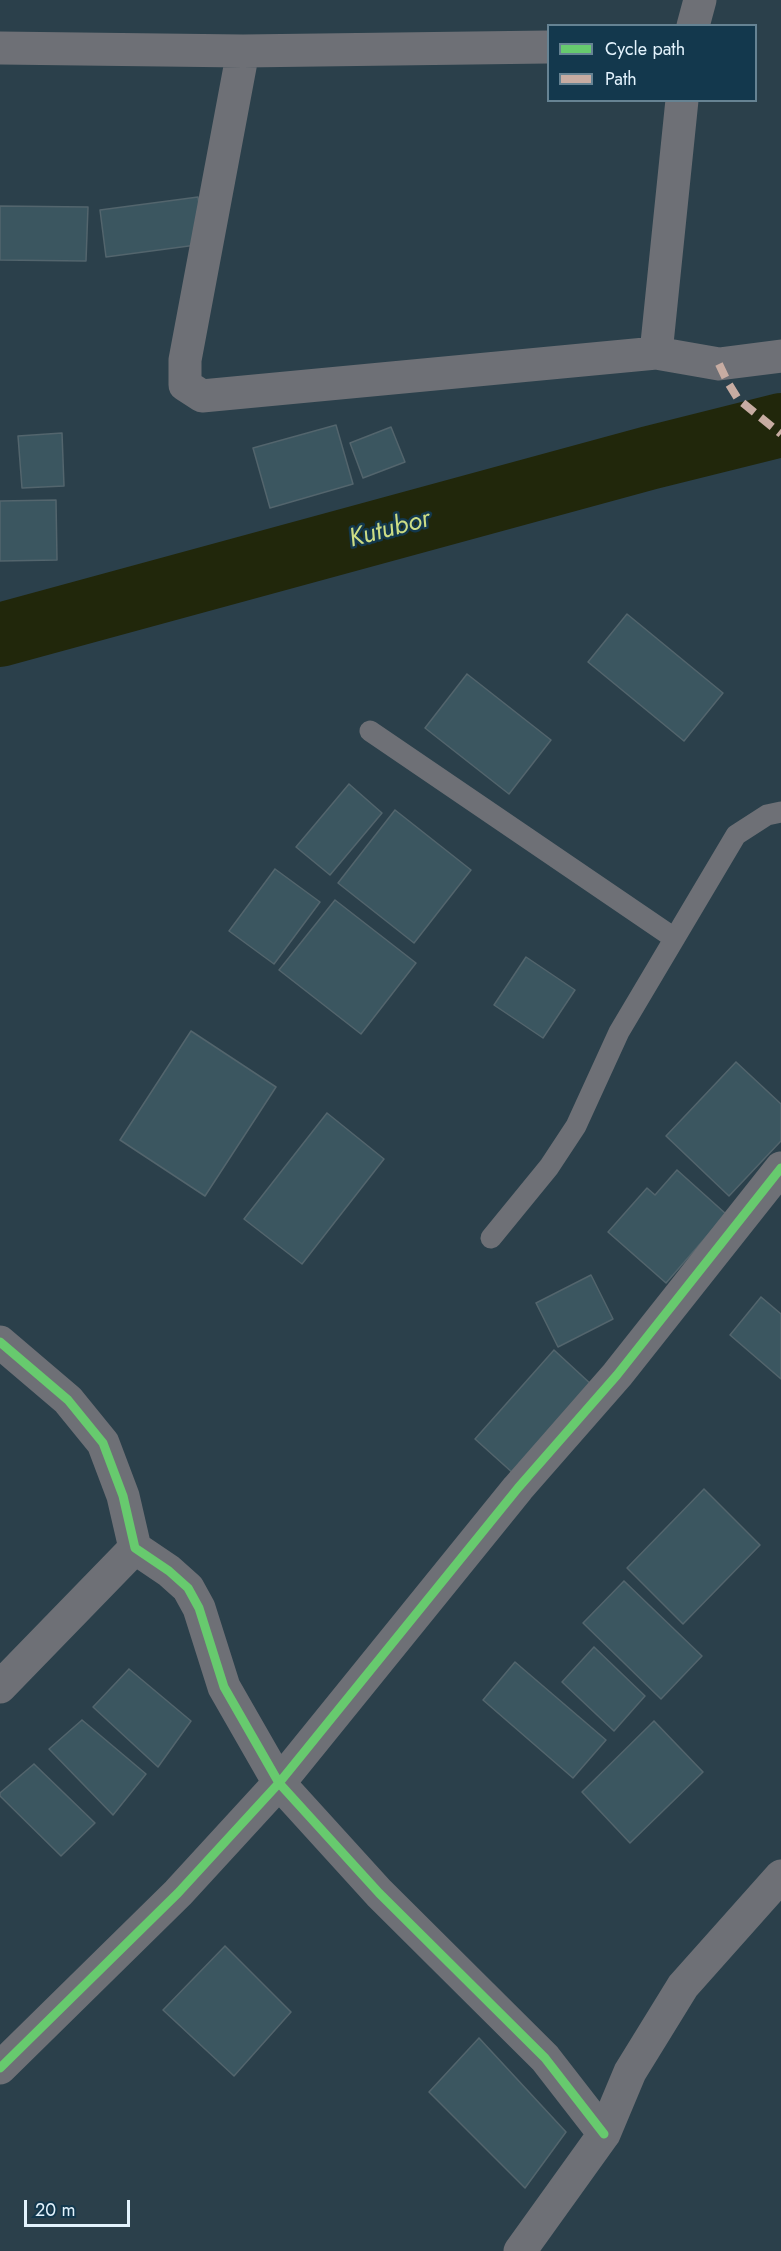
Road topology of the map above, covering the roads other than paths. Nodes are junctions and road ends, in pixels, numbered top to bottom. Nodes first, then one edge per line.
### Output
1 (700, 0) edge
2 (694, 24) edge
3 (547, 47) edge
4 (0, 48) edge
5 (243, 51) junction
6 (682, 102) edge
7 (656, 353) junction
8 (781, 356) edge
9 (370, 731) dead end
10 (781, 812) edge
11 (674, 938) junction
12 (781, 1168) edge
13 (491, 1238) dead end
14 (0, 1342) edge
15 (135, 1548) junction
16 (0, 1687) edge
17 (279, 1783) junction
18 (781, 1876) edge
19 (0, 2068) edge
20 (603, 2134) junction
21 (520, 2251) edge

1 - 2 street
3 - 5 street
4 - 5 street
5 - 7 street
6 - 7 street
7 - 8 street
9 - 11 lane
10 - 11 lane
11 - 13 lane
12 - 17 street
14 - 15 street
15 - 16 street
15 - 17 street
17 - 19 street
17 - 20 street
18 - 20 street
20 - 21 street

